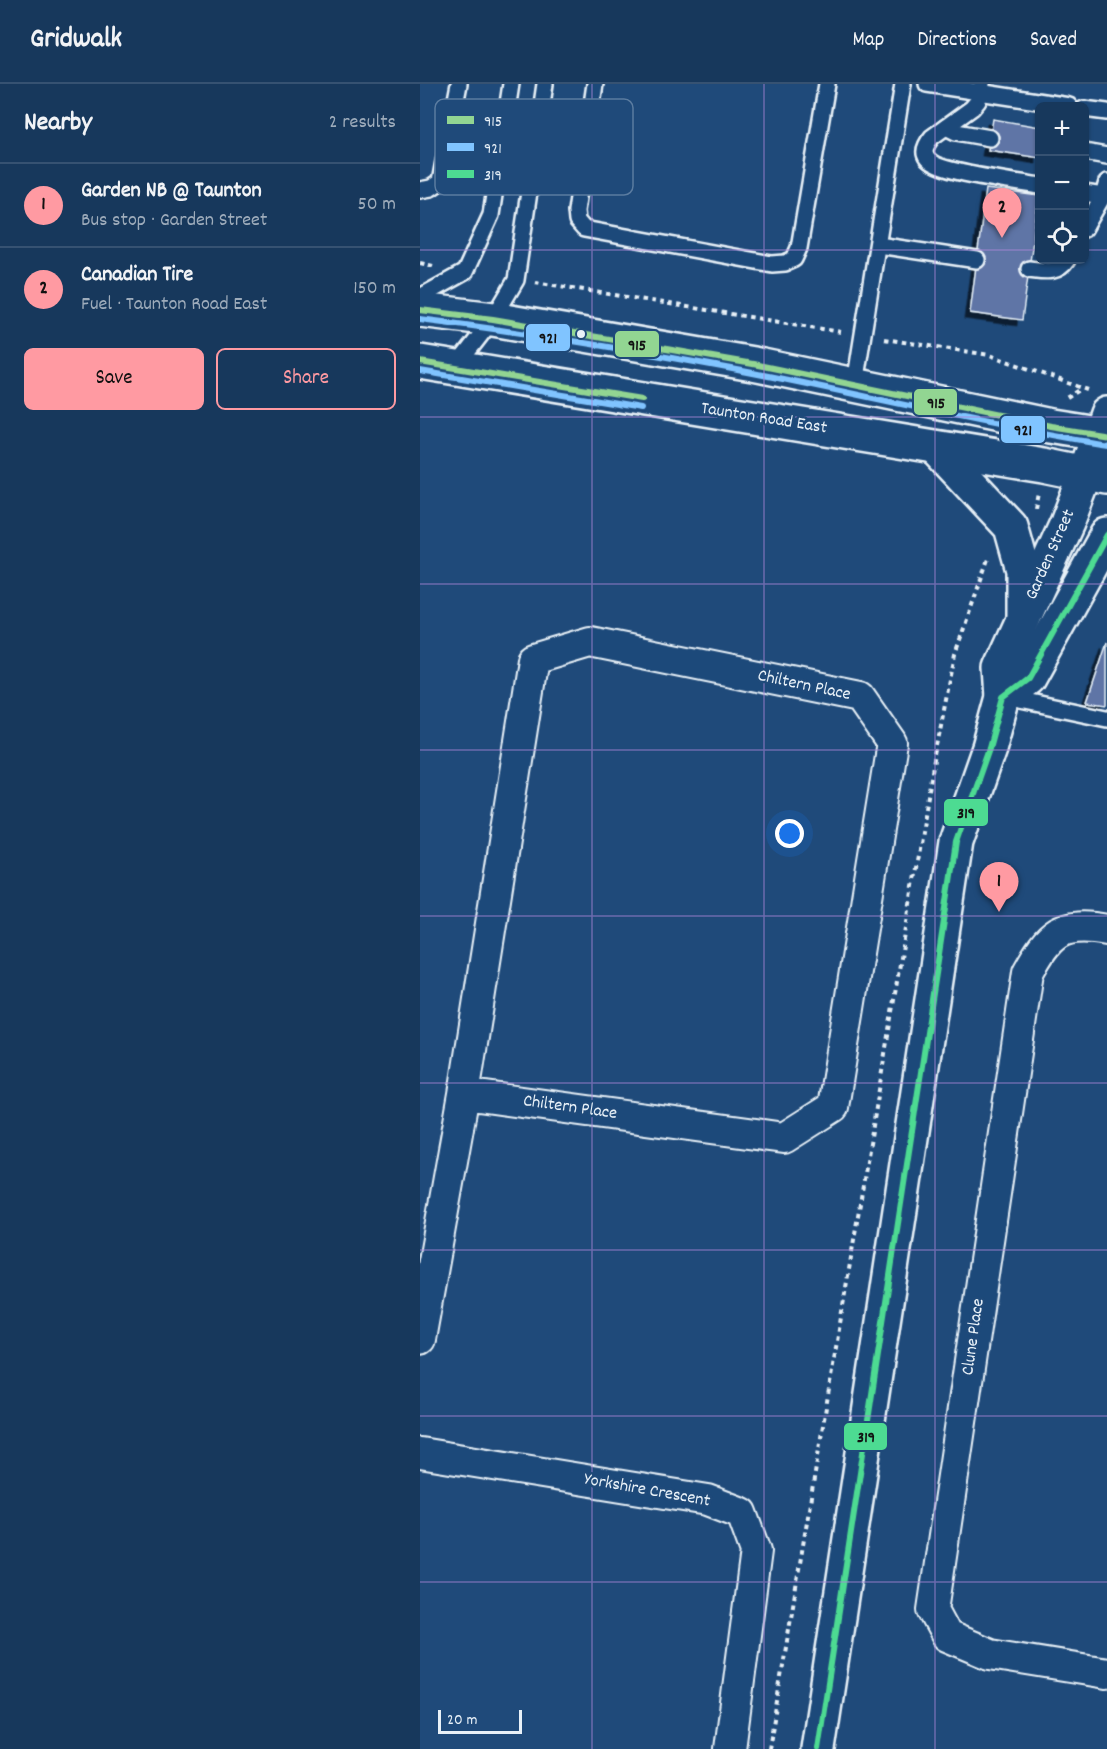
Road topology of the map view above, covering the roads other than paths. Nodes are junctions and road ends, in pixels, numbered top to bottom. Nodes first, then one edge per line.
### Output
1 (459, 84) edge
2 (511, 84) edge
3 (545, 84) edge
4 (595, 84) edge
5 (827, 84) edge
6 (903, 84) edge
7 (927, 84) edge
8 (981, 88) edge
9 (456, 99) edge
10 (509, 99) edge
11 (543, 99) edge
12 (593, 99) edge
13 (1049, 102) edge
14 (1089, 110) edge
15 (1107, 112) edge
16 (946, 127) junction
17 (990, 138) dead end
18 (1089, 153) edge
19 (1107, 156) edge
20 (435, 185) edge
21 (1035, 185) edge
22 (1105, 189) edge
23 (420, 190) edge
24 (1089, 192) edge
25 (494, 195) edge
26 (529, 195) edge
27 (578, 195) edge
28 (1089, 219) edge
29 (878, 245) junction
30 (977, 260) dead end
31 (1065, 264) edge
32 (1029, 269) dead end
33 (420, 297) edge
34 (420, 310) edge
35 (493, 320) junction
36 (420, 362) edge
37 (455, 368) junction
38 (855, 384) junction
39 (1100, 418) edge
40 (937, 448) junction
41 (1097, 476) edge
42 (1107, 535) edge
43 (1023, 619) junction
44 (1003, 697) junction
45 (1107, 718) edge
46 (1107, 930) edge
47 (464, 1094) junction
48 (420, 1339) edge
49 (420, 1453) edge
50 (1107, 1673) edge
51 (730, 1749) edge
52 (818, 1749) edge

1 - 9 lane
2 - 10 lane
3 - 11 lane
4 - 12 lane
5 - 27 lane
6 - 29 lane
7 - 8 lane
8 - 13 lane
8 - 16 lane
14 - 15 lane
16 - 17 lane
16 - 21 lane
18 - 19 lane
20 - 23 lane
22 - 24 lane
22 - 28 lane
25 - 33 lane
26 - 35 lane
29 - 30 lane
29 - 38 lane
31 - 32 lane
34 - 35 main road
35 - 37 lane
35 - 38 main road
36 - 37 main road, Taunton Road East
37 - 40 main road, Taunton Road East
38 - 39 main road
39 - 41 main road, Garden Street
40 - 41 main road, Taunton Road East
40 - 43 main road
41 - 43 main road, Garden Street
42 - 44 main road, Garden Street
43 - 44 main road, Garden Street
44 - 45 lane
44 - 52 main road, Garden Street
46 - 50 street, Clune Place
47 - 47 street, Chiltern Place
47 - 48 street, Chiltern Place
49 - 51 street, Yorkshire Crescent

